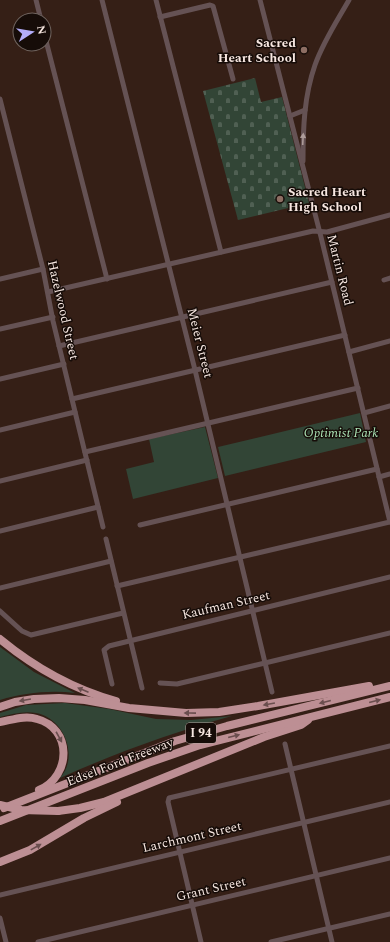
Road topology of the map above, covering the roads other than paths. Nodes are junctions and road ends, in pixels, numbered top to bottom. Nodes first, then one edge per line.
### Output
1 (36, 0) edge
2 (102, 0) edge
3 (156, 0) edge
4 (260, 0) edge
5 (349, 0) edge
6 (39, 12) edge
7 (160, 17) junction
8 (49, 52) edge
9 (233, 79) dead end
10 (0, 99) edge
11 (305, 110) junction
12 (290, 116) junction
13 (303, 168) junction
14 (390, 215) edge
15 (320, 231) junction
16 (221, 252) junction
17 (169, 264) junction
18 (43, 269) junction
19 (390, 278) edge
20 (0, 279) edge
21 (107, 279) junction
22 (384, 280) dead end
23 (332, 282) junction
24 (48, 292) junction
25 (182, 316) junction
26 (53, 317) junction
27 (0, 329) edge
28 (345, 335) junction
29 (390, 341) edge
30 (60, 346) junction
31 (349, 352) junction
32 (64, 364) junction
33 (195, 370) junction
34 (0, 379) edge
35 (358, 388) junction
36 (72, 399) junction
37 (390, 406) edge
38 (75, 412) junction
39 (364, 413) junction
40 (208, 423) junction
41 (0, 430) edge
42 (85, 452) junction
43 (87, 460) junction
44 (377, 469) junction
45 (390, 474) edge
46 (379, 477) junction
47 (0, 481) edge
48 (227, 504) junction
49 (98, 507) junction
50 (390, 522) edge
51 (140, 525) dead end
52 (103, 527) dead end
53 (0, 531) edge
54 (106, 539) dead end
55 (240, 557) junction
56 (111, 561) junction
57 (390, 577) edge
58 (117, 586) junction
59 (0, 588) edge
60 (252, 610) junction
61 (0, 611) edge
62 (124, 613) junction
63 (390, 633) edge
64 (0, 639) edge
65 (130, 640) junction
66 (266, 663) junction
67 (160, 683) dead end
68 (112, 684) dead end
69 (390, 685) edge
70 (142, 688) dead end
71 (272, 692) dead end
72 (390, 697) edge
73 (0, 707) edge
74 (161, 711) junction
75 (315, 716) junction
76 (0, 722) edge
77 (284, 744) dead end
78 (390, 746) edge
79 (192, 766) junction
80 (291, 769) junction
81 (390, 802) edge
82 (19, 803) junction
83 (0, 805) edge
84 (0, 809) edge
85 (0, 821) edge
86 (303, 822) junction
87 (180, 852) junction
88 (390, 858) edge
89 (0, 862) edge
90 (316, 875) junction
91 (0, 895) edge
92 (192, 905) junction
93 (390, 914) edge
94 (0, 918) edge
95 (329, 928) junction
96 (6, 942) edge
97 (38, 942) edge
98 (201, 942) edge
99 (271, 942) edge
100 (332, 942) edge

1 - 6 street
2 - 17 street, Meier Street
3 - 7 street
4 - 12 street, Martin Road
5 - 11 street
7 - 9 street
7 - 16 street
8 - 21 street
10 - 18 street, Hazelwood Street
11 - 12 street
13 -> 11 street
12 - 13 street, Martin Road
13 - 15 street, Martin Road
14 - 15 street
15 - 16 street
15 - 23 street, Martin Road
16 - 17 street
17 - 21 street
17 - 25 street, Meier Street
18 - 20 street
18 - 24 street, Hazelwood Street
19 - 22 street
21 - 24 street
23 - 25 street
23 - 28 street, Martin Road
24 - 26 street, Hazelwood Street
25 - 30 street
25 - 33 street, Meier Street
26 - 27 street
26 - 30 street, Hazelwood Street
28 - 31 street, Martin Road
28 - 33 street
29 - 31 street
30 - 32 street, Hazelwood Street
31 - 35 street, Martin Road
32 - 34 street
32 - 36 street, Hazelwood Street
33 - 36 street
33 - 40 street, Meier Street
35 - 39 street, Martin Road
35 - 40 street
36 - 38 street, Hazelwood Street
37 - 39 street
38 - 41 street
38 - 42 street, Hazelwood Street
39 - 44 street, Martin Road
40 - 42 street
40 - 48 street, Meier Street
42 - 43 street, Hazelwood Street
43 - 47 street
43 - 49 street, Hazelwood Street
44 - 46 street, Martin Road
44 - 48 street
45 - 46 street
46 - 50 street, Martin Road
48 - 51 street
48 - 55 street, Meier Street
49 - 52 street, Hazelwood Street
49 - 53 street
50 - 55 street
54 - 56 street
55 - 58 street
55 - 60 street, Meier Street
56 - 58 street
56 - 59 street
57 - 60 street, Kaufman Street
58 - 62 street
60 - 65 street, Kaufman Street
60 - 66 street, Meier Street
61 - 62 street
62 - 65 street
63 - 66 street
74 -> 64 highway
65 - 68 street, Kaufman Street
65 - 70 street
66 - 67 street
66 - 71 street, Meier Street
69 -> 74 highway
69 -> 82 highway, Edsel Ford Freeway / I 94
75 -> 72 highway, Edsel Ford Freeway / I 94
74 -> 73 highway
75 - 79 highway
85 -> 75 highway, Edsel Ford Freeway / I 94
76 -> 82 highway
77 - 80 street
78 - 80 street
79 - 83 highway, bridge
89 -> 79 highway
80 - 86 street
80 - 87 street
81 - 86 street, Larchmont Street
82 - 84 highway, Edsel Ford Freeway / I 94
86 - 87 street, Larchmont Street
86 - 90 street
87 - 91 street, Larchmont Street
87 - 92 street
88 - 90 street, Grant Street
90 - 92 street, Grant Street
90 - 95 street
92 - 97 street, Grant Street
92 - 98 street
93 - 95 street
94 - 96 street
95 - 99 street
95 - 100 street

